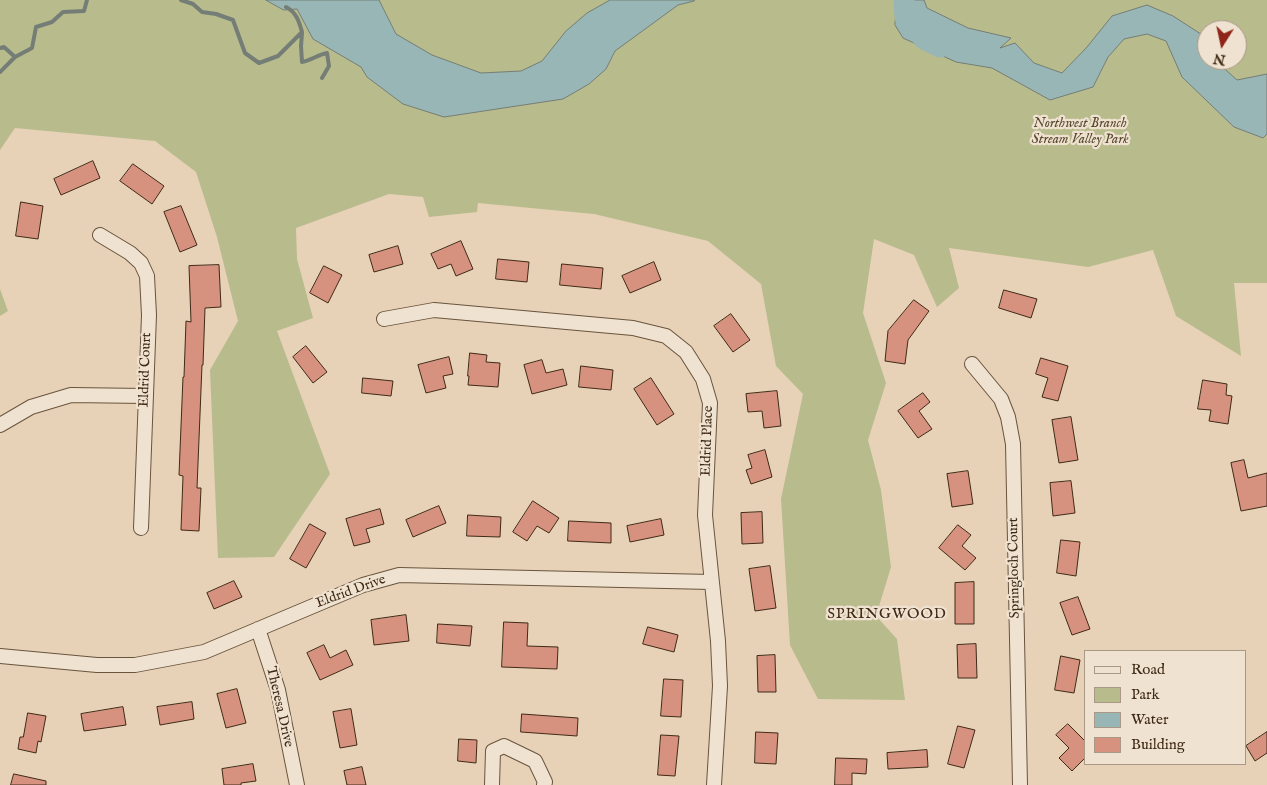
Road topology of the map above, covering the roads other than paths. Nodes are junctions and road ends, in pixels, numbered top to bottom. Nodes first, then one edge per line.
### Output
1 (100, 236) dead end
2 (384, 319) dead end
3 (972, 364) dead end
4 (145, 396) junction
5 (0, 425) edge
6 (140, 528) dead end
7 (711, 582) junction
8 (258, 629) junction
9 (0, 656) edge
10 (297, 785) edge
11 (492, 785) edge
12 (544, 785) edge
13 (714, 785) edge
14 (1020, 785) edge

1 - 4 street, Eldrid Court
2 - 7 street, Eldrid Place
3 - 14 street, Springloch Court
4 - 5 street
4 - 6 street, Eldrid Court
7 - 8 street, Eldrid Drive
7 - 13 street, Eldrid Place
8 - 9 street, Eldrid Drive
8 - 10 street, Theresa Drive
11 - 12 street

